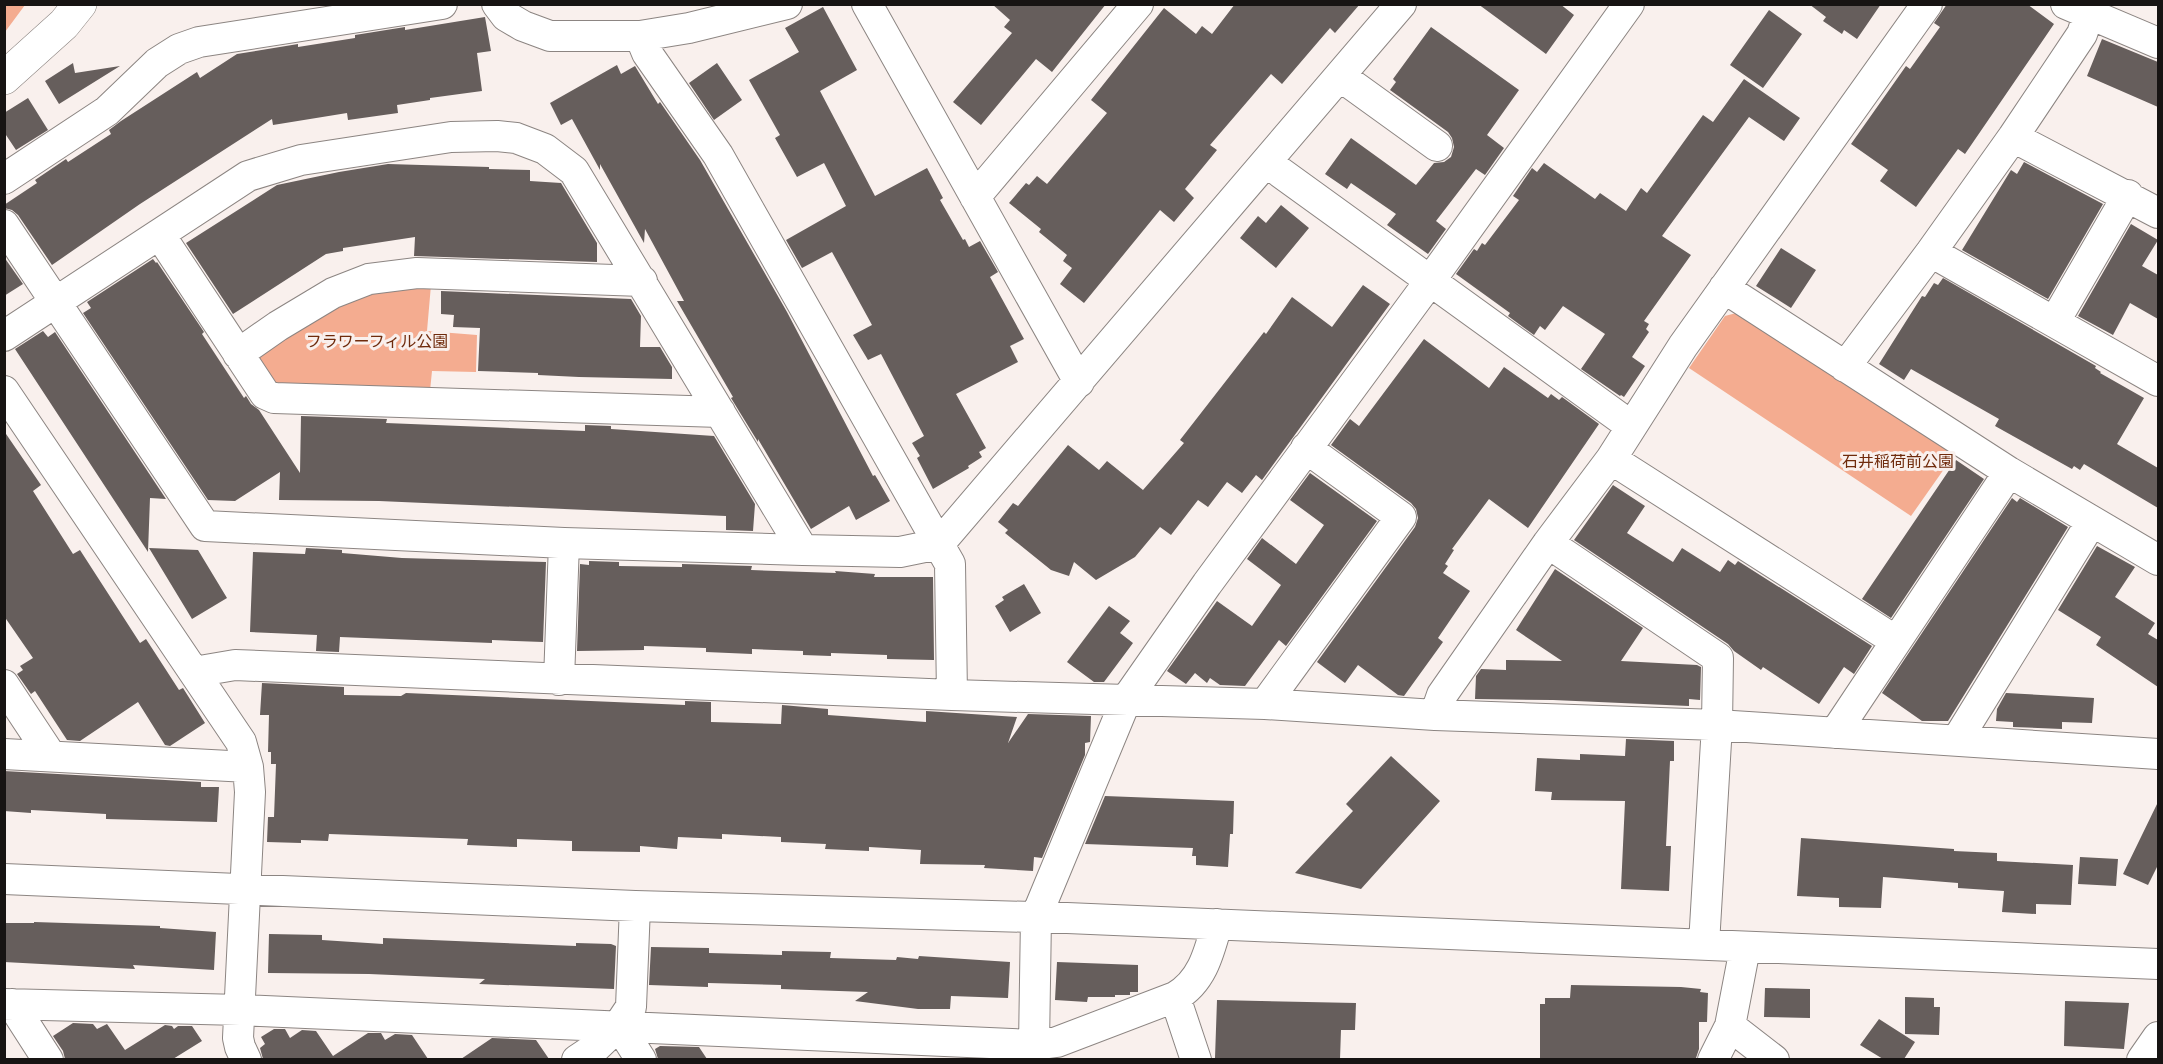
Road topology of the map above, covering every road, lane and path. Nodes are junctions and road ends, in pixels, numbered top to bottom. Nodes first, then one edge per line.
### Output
1 (80, 4) edge
2 (442, 4) edge
3 (497, 4) edge
4 (787, 4) edge
5 (867, 4) edge
6 (1138, 4) edge
7 (1629, 4) edge
8 (1927, 4) edge
9 (1399, 5) edge
10 (2082, 8) edge
11 (640, 36) junction
12 (2158, 43) edge
13 (1340, 76) junction
14 (4, 78) edge
15 (2013, 137) junction
16 (1437, 146) dead end
17 (1266, 162) junction
18 (4, 179) edge
19 (2128, 195) junction
20 (975, 197) junction
21 (2158, 213) edge
22 (4, 225) edge
23 (160, 235) junction
24 (1931, 252) junction
25 (642, 281) junction
26 (1430, 281) junction
27 (1724, 288) junction
28 (55, 303) junction
29 (2055, 321) junction
30 (4, 336) edge
31 (238, 354) junction
32 (1845, 367) junction
33 (2157, 377) edge
34 (1079, 382) junction
35 (4, 391) edge
36 (720, 412) junction
37 (1631, 426) junction
38 (1306, 448) junction
39 (1611, 459) junction
40 (2009, 472) junction
41 (2092, 521) junction
42 (564, 543) junction
43 (1548, 543) junction
44 (939, 544) junction
45 (803, 550) junction
46 (2158, 560) edge
47 (1896, 641) junction
48 (194, 672) junction
49 (559, 680) junction
50 (4, 685) edge
51 (952, 695) junction
52 (1126, 700) junction
53 (1265, 704) junction
54 (1435, 715) junction
55 (1718, 725) junction
56 (1835, 733) junction
57 (1957, 740) junction
58 (4, 754) edge
59 (2158, 754) edge
60 (51, 756) junction
61 (248, 767) junction
62 (4, 879) edge
63 (244, 890) junction
64 (635, 906) junction
65 (1036, 917) junction
66 (1217, 924) junction
67 (1704, 944) junction
68 (1745, 948) junction
69 (2158, 964) edge
70 (1174, 997) junction
71 (8, 1004) edge
72 (240, 1010) junction
73 (619, 1025) junction
74 (1730, 1026) junction
75 (2158, 1037) edge
76 (822, 1048) edge
77 (1037, 1052) edge
78 (48, 1059) edge
79 (246, 1059) edge
80 (577, 1059) edge
81 (641, 1059) edge
82 (1196, 1059) edge
83 (1713, 1059) edge
84 (1774, 1059) edge
85 (2142, 1059) edge

1 - 14 main road
2 - 18 street
3 - 11 street
4 - 11 street
5 - 20 street
6 - 20 street
7 - 26 street
8 - 27 street
9 - 13 street
10 - 12 street
10 - 15 street
11 - 44 street
13 - 16 street
13 - 17 street
15 - 19 street
15 - 24 street
17 - 26 street
17 - 34 street
19 - 21 street
19 - 29 street
20 - 34 street
22 - 28 street
23 - 25 street
23 - 28 street
23 - 31 street
24 - 29 street
24 - 32 street
25 - 31 street
25 - 36 street
26 - 37 street
26 - 38 street
27 - 32 street
27 - 37 street
28 - 30 street
28 - 42 street
29 - 33 street
31 - 36 street
32 - 40 street
34 - 44 street
35 - 48 street
36 - 45 street
37 - 39 street
38 - 52 street
38 - 53 street
39 - 43 street
39 - 47 street
40 - 41 street
40 - 47 street
41 - 46 street
41 - 57 street
42 - 45 street
42 - 49 street
43 - 54 street
43 - 55 street
44 - 45 street
44 - 51 street
47 - 56 street
48 - 49 street
48 - 61 street
49 - 51 street
50 - 60 street
51 - 52 street
52 - 53 street
52 - 65 street
53 - 54 street
54 - 55 street
55 - 56 street
55 - 67 street
56 - 57 street
57 - 59 street
58 - 60 street
60 - 61 street
61 - 63 street
62 - 63 street
63 - 64 street
63 - 72 street
64 - 65 street
64 - 73 street
65 - 66 street
65 - 77 street
66 - 67 street
66 - 70 street
67 - 68 street
68 - 69 street
68 - 74 street
70 - 77 street
70 - 82 street
71 - 72 street
71 - 78 street
72 - 73 street
72 - 79 street
73 - 76 street
73 - 80 street
73 - 81 street
74 - 83 street
74 - 84 street
75 - 85 street
76 - 77 street

